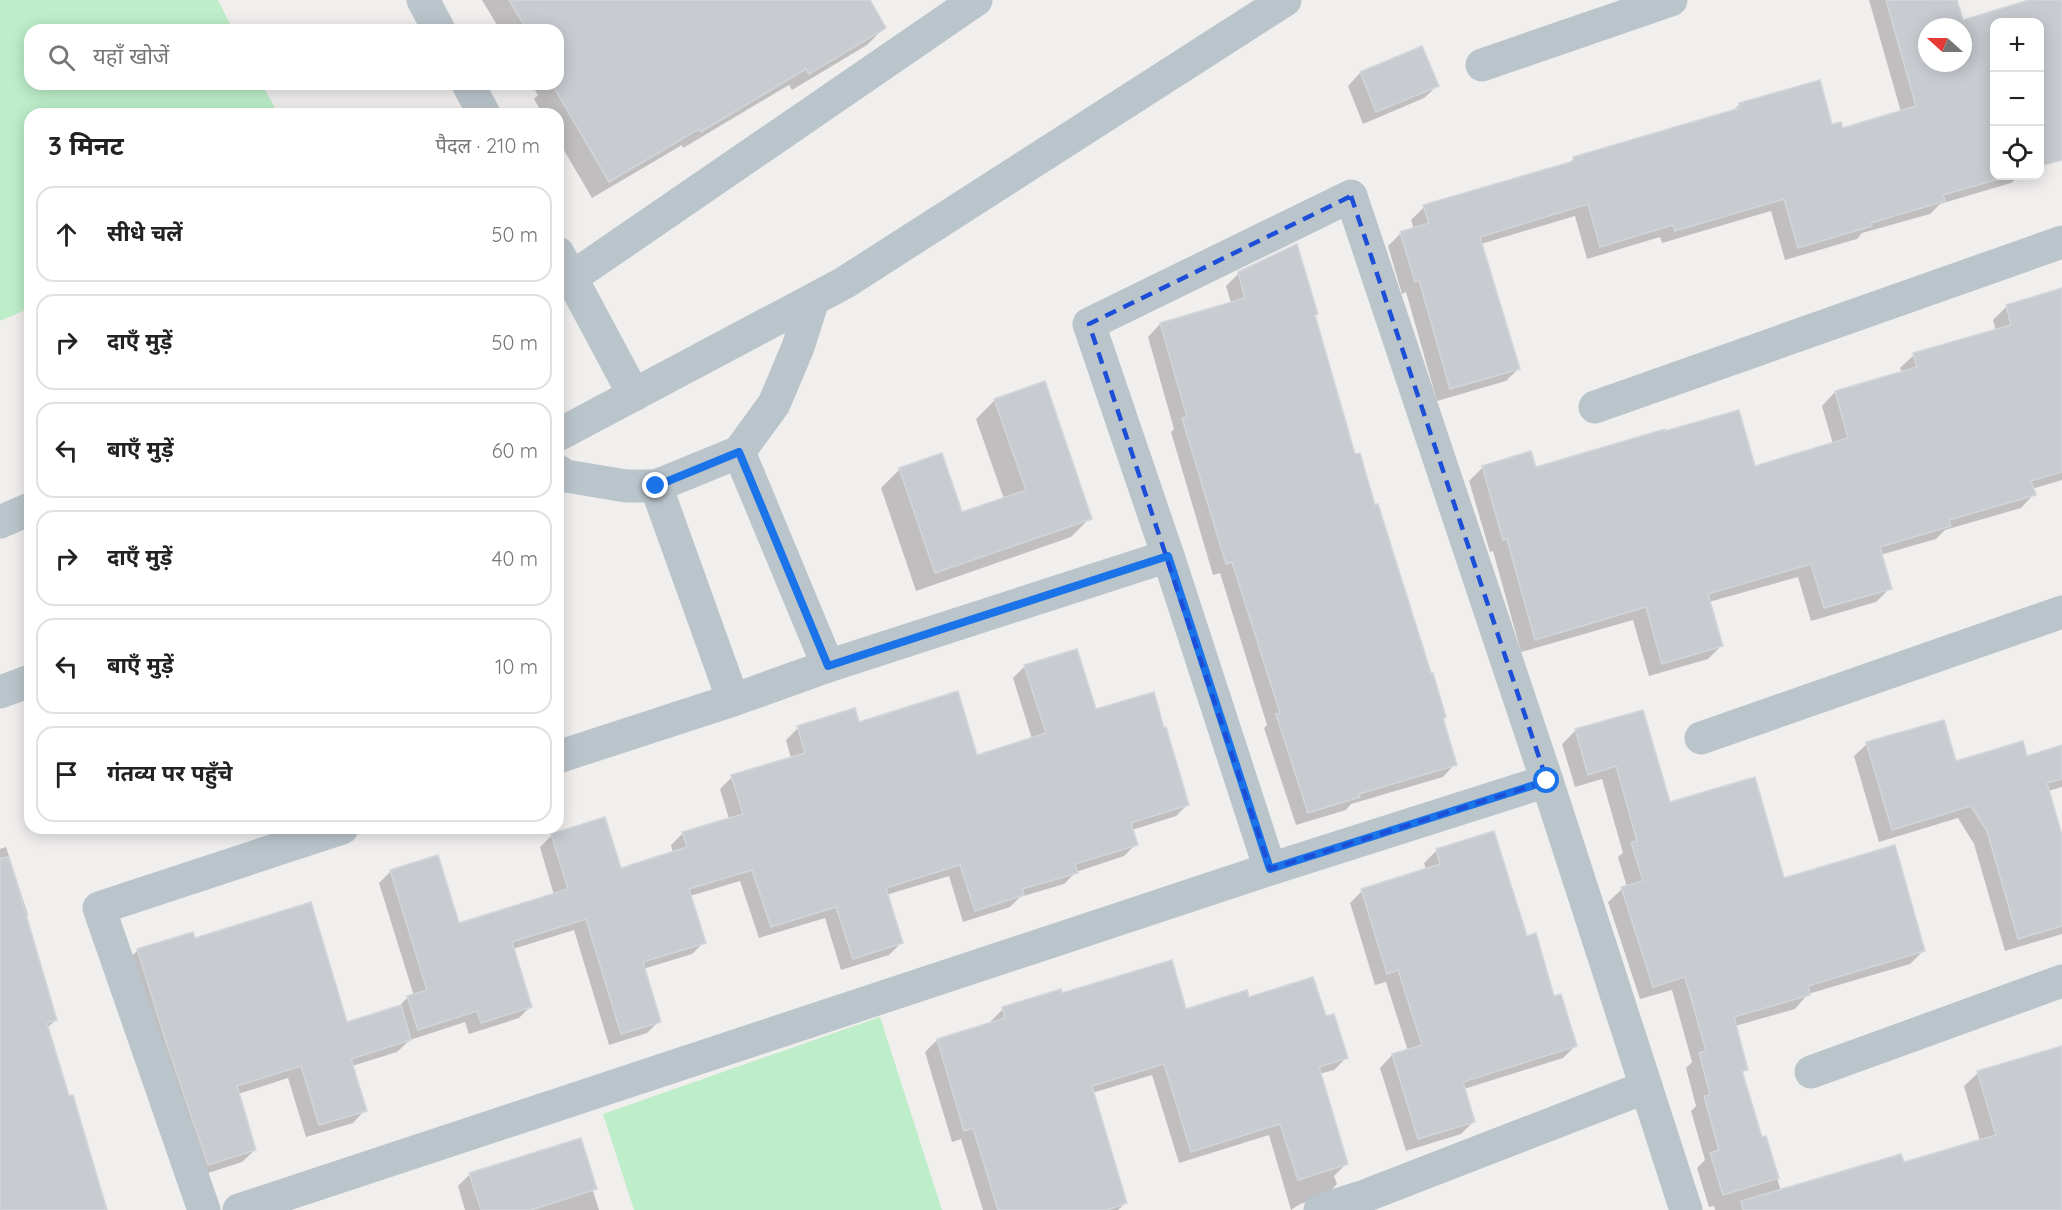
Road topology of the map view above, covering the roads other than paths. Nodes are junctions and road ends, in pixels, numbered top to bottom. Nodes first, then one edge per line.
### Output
1 (423, 0) edge
2 (976, 0) edge
3 (1285, 0) edge
4 (1671, 0) edge
5 (436, 24) edge
6 (1482, 65) dead end
7 (471, 90) edge
8 (481, 108) edge
9 (2062, 242) edge
10 (564, 270) edge
11 (564, 274) edge
12 (813, 300) junction
13 (634, 395) junction
14 (1595, 406) dead end
15 (564, 432) edge
16 (739, 452) junction
17 (564, 475) edge
18 (656, 486) junction
19 (24, 512) edge
20 (0, 522) edge
21 (1168, 556) junction
22 (2062, 612) edge
23 (828, 666) junction
24 (24, 683) edge
25 (0, 692) edge
26 (732, 700) junction
27 (1701, 738) dead end
28 (564, 755) edge
29 (1547, 781) junction
30 (324, 834) edge
31 (1270, 869) junction
32 (2062, 981) edge
33 (1811, 1072) dead end
34 (1646, 1087) junction
35 (1368, 1203) edge
36 (204, 1210) edge
37 (239, 1210) edge
38 (1320, 1210) edge
39 (1686, 1210) edge

1 - 5 street
2 - 10 street
3 - 12 street
4 - 6 street
7 - 8 street
9 - 14 street
11 - 13 street
12 - 13 street
12 - 16 street
13 - 15 street
16 - 18 street
16 - 23 street
17 - 18 street
18 - 26 street
19 - 20 street
21 - 23 street
21 - 29 street
21 - 31 street
22 - 27 street
23 - 26 street
24 - 25 street
26 - 28 street
29 - 31 street
29 - 34 street
30 - 36 street
31 - 37 street
32 - 33 street
34 - 35 street
34 - 39 street
35 - 38 street

